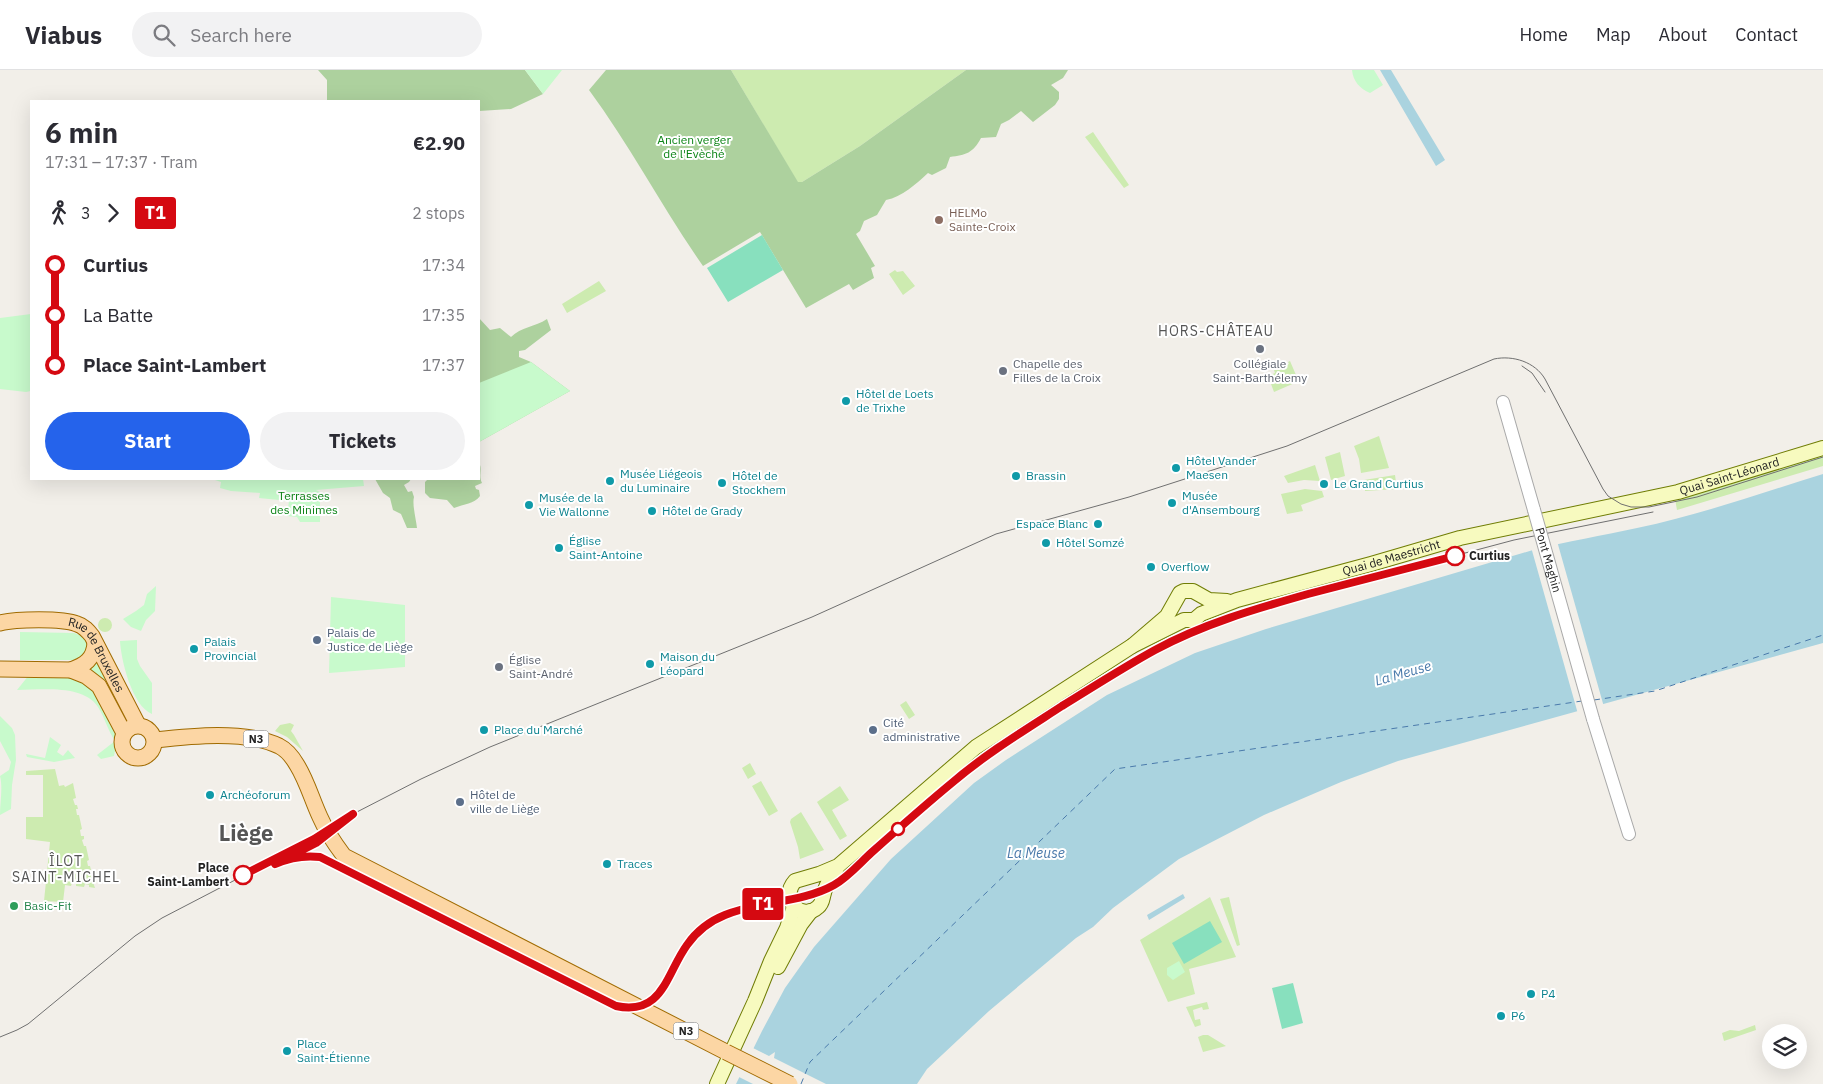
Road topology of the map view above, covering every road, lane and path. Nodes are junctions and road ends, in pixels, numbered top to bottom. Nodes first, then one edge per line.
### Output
1 (1504, 406) dead end
2 (1823, 448) edge
3 (1634, 501) joint
4 (1201, 596) junction
5 (1237, 600) junction
6 (1174, 606) junction
7 (1201, 614) junction
8 (1184, 620) junction
9 (2, 624) edge
10 (95, 644) junction
11 (1132, 646) junction
12 (2, 666) edge
13 (71, 670) junction
14 (138, 725) junction
15 (124, 733) junction
16 (155, 740) junction
17 (1629, 834) dead end
18 (838, 866) junction
19 (809, 878) junction
20 (824, 893) junction
21 (794, 907) junction
22 (811, 911) junction
23 (756, 1000) junction
24 (724, 1052) junction
25 (717, 1084) edge
26 (790, 1084) edge

1 - 17 street, Pont Maghin, bridge
2 - 3 main road, Quai Saint-Léonard
3 - 5 main road, Quai de Maestricht
4 - 5 main road, Quai de Maestricht
4 - 6 main road, Quai de Maestricht
4 - 7 main road
5 - 7 main road, Quai de Maestricht
6 - 8 main road
6 - 11 main road
7 - 8 main road, Quai de Maestricht
8 - 11 main road, Quai de Maestricht
9 - 10 main road, Rue de Bruxelles
10 - 13 main road
10 - 14 main road, Rue de Bruxelles
11 - 18 main road
12 - 13 main road, Rue de Bruxelles
13 - 15 main road, Rue de Bruxelles
14 - 15 main road
14 - 16 main road
15 - 16 main road
16 - 24 main road, N3
18 - 19 main road
18 - 20 main road
19 - 20 main road
19 - 21 main road
20 - 22 main road
21 - 22 main road
21 - 23 main road
22 - 23 main road
23 - 24 main road
24 - 25 main road
24 - 26 main road, N3, bridge

